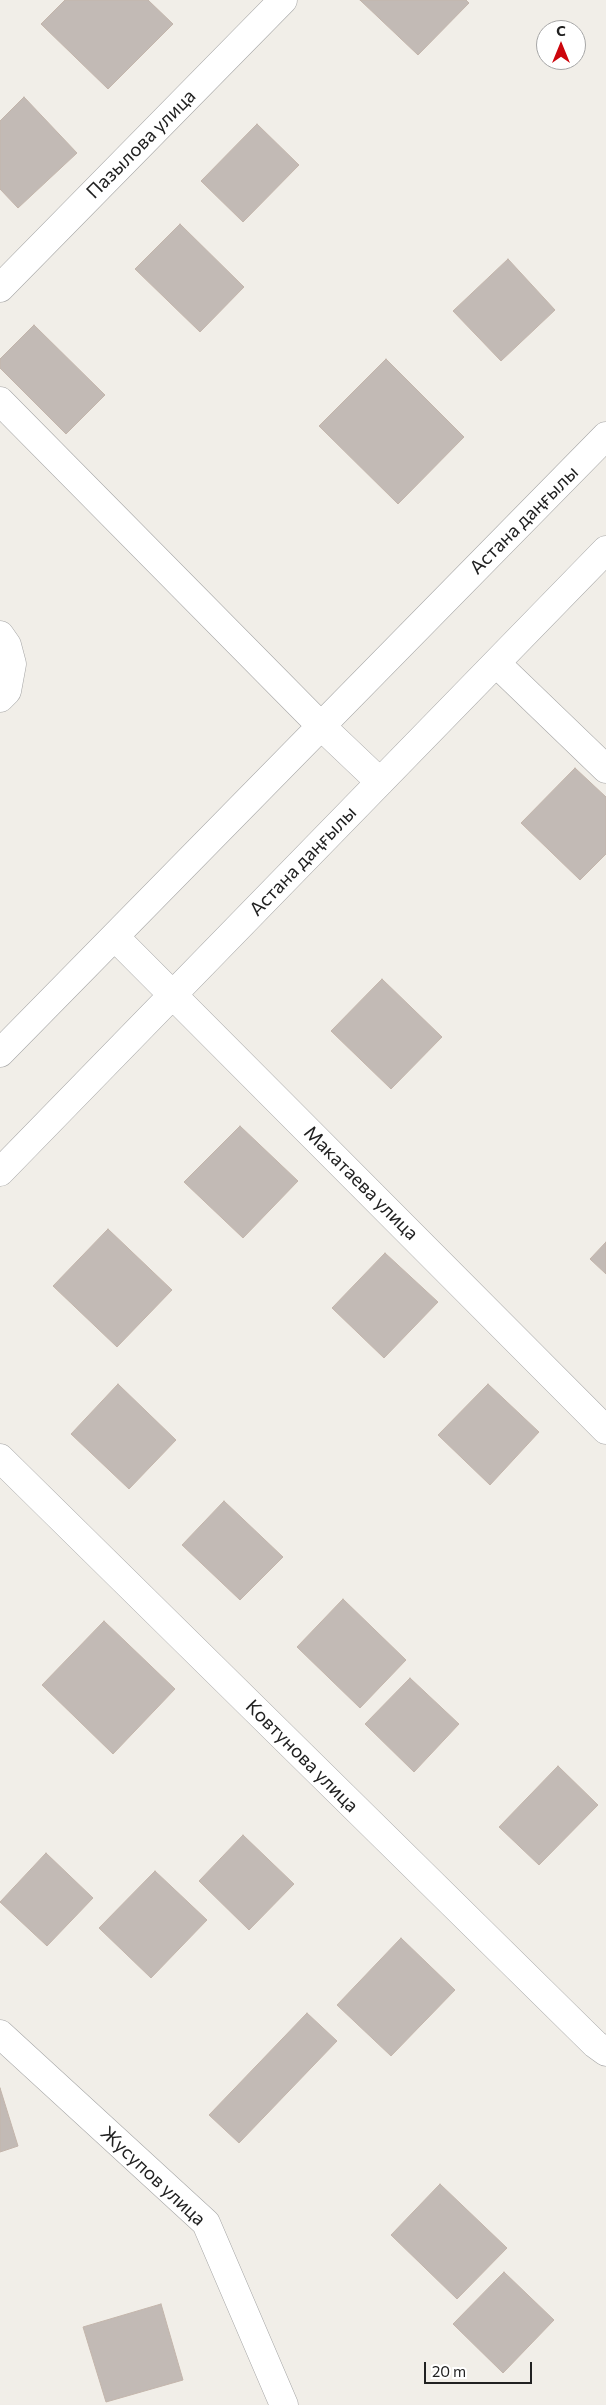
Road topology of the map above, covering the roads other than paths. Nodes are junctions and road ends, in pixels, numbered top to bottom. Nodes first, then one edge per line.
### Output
1 (283, 0) edge
2 (0, 288) edge
3 (0, 401) edge
4 (606, 436) edge
5 (606, 550) edge
6 (0, 635) edge
7 (496, 663) junction
8 (0, 698) edge
9 (320, 725) junction
10 (606, 769) edge
11 (380, 782) junction
12 (115, 937) junction
13 (173, 995) junction
14 (0, 1053) edge
15 (0, 1172) edge
16 (606, 1430) edge
17 (0, 1458) edge
18 (0, 2034) edge
19 (606, 2052) edge
20 (284, 2405) edge

1 - 2 street, Пазылова улица
3 - 9 street
4 - 9 street, Астана даңғылы
5 - 7 street, Астана даңғылы
6 - 8 street
7 - 10 street
7 - 11 street, Астана даңғылы
9 - 11 street
9 - 12 street, Астана даңғылы
11 - 13 street, Астана даңғылы
12 - 13 street, Макатаева улица
12 - 14 street, Астана даңғылы
13 - 15 street, Астана даңғылы
13 - 16 street, Макатаева улица
17 - 19 street, Ковтунова улица
18 - 20 street, Жусупов улица

